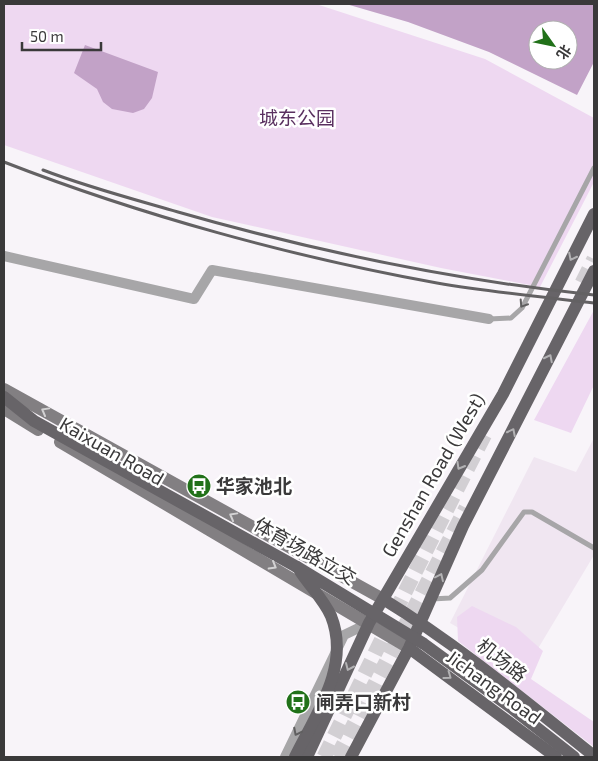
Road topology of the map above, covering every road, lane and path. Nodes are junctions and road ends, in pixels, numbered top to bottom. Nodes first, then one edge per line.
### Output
1 (594, 168) edge
2 (594, 214) edge
3 (4, 256) edge
4 (594, 271) edge
5 (489, 319) joint
6 (4, 389) edge
7 (4, 397) edge
8 (4, 409) edge
9 (594, 548) edge
10 (297, 567) junction
11 (383, 599) junction
12 (430, 599) junction
13 (420, 622) junction
14 (369, 623) junction
15 (408, 648) junction
16 (594, 756) edge
17 (284, 757) edge
18 (295, 757) edge
19 (307, 757) edge
20 (351, 757) edge
21 (556, 757) edge
22 (574, 757) edge

1 -> 5 lane
2 -> 11 main road, Genshan Road (West)
3 - 5 street
12 -> 4 main road
11 -> 6 main road
7 - 10 main road, 体育场路立交
8 -> 14 main road, Kaixuan Road
9 - 12 lane
10 - 18 main road, bridge
10 - 22 main road, 体育场路立交, bridge
11 - 13 main road, 机场路
11 - 14 main road, Genshan Road (West)
12 - 13 main road
13 - 15 main road
13 - 16 main road, 机场路
14 - 15 main road, Kaixuan Road
14 -> 17 street
14 -> 19 main road, Genshan Road (West)
15 - 20 main road
15 -> 21 main road, Jichang Road

